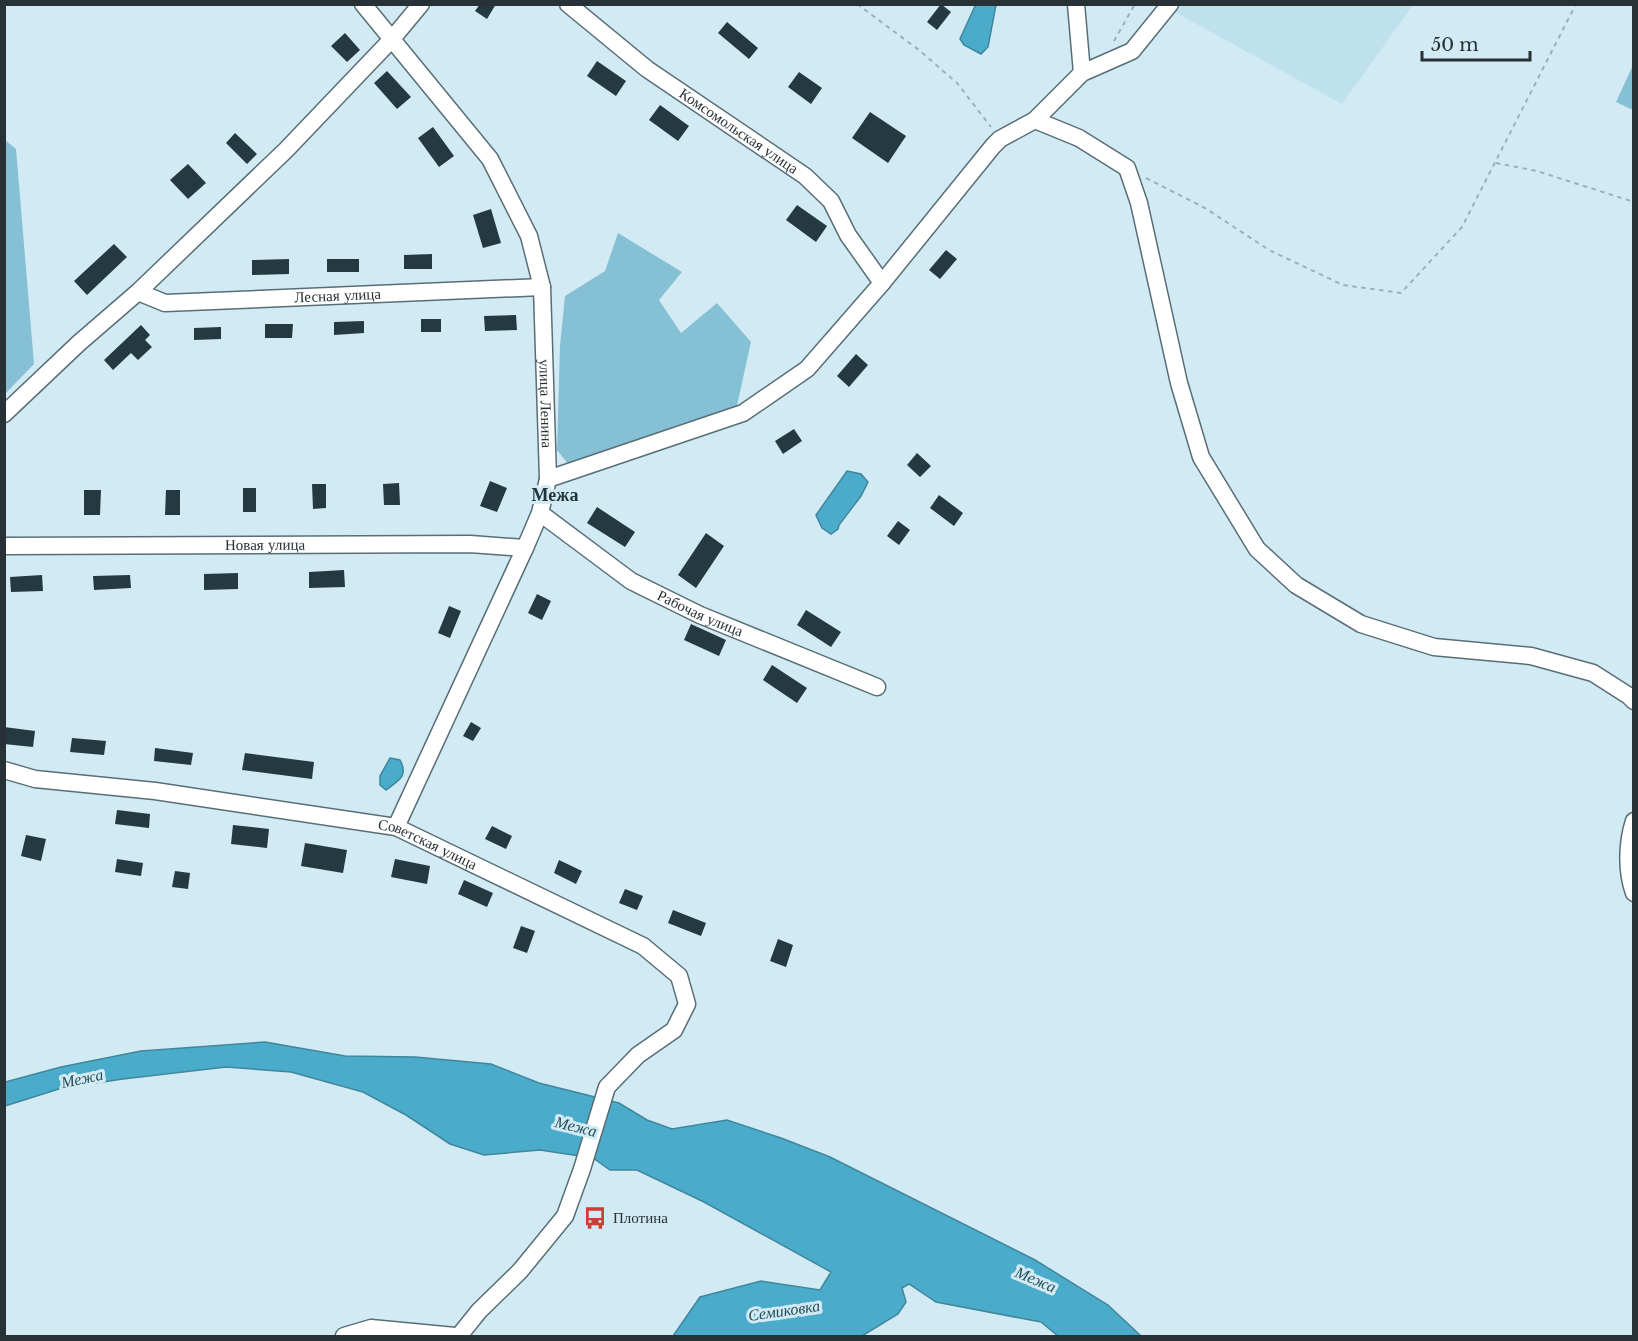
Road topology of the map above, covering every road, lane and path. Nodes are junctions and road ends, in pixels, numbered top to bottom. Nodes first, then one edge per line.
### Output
1 (363, 4) edge
2 (421, 4) edge
3 (568, 4) edge
4 (857, 4) edge
5 (1076, 4) edge
6 (1135, 4) edge
7 (1170, 4) edge
8 (1576, 4) edge
9 (392, 39) junction
10 (1102, 65) junction
11 (1082, 73) junction
12 (1035, 120) junction
13 (1000, 139) junction
14 (1496, 163) junction
15 (1127, 168) junction
16 (1634, 202) edge
17 (882, 283) junction
18 (542, 287) junction
19 (138, 292) junction
20 (4, 414) edge
21 (548, 479) junction
22 (540, 513) junction
23 (4, 546) edge
24 (525, 548) junction
25 (876, 687) dead end
26 (1634, 701) edge
27 (4, 770) edge
28 (1634, 821) edge
29 (396, 827) junction
30 (1634, 893) edge
31 (344, 1336) edge
32 (457, 1336) edge

1 - 9 street, улица Ленина
2 - 9 street
3 - 17 street, Комсомольская улица
4 - 13 path
5 - 11 street
6 - 10 path
7 - 10 street
8 - 14 path
9 - 18 street, улица Ленина
9 - 19 street
10 - 11 street
11 - 12 street
12 - 13 street
12 - 15 street
13 - 17 street
14 - 15 path
14 - 16 path
15 - 26 street
17 - 21 street
18 - 19 street, Лесная улица
18 - 21 street, улица Ленина
19 - 20 street
21 - 22 street, улица Ленина
22 - 24 street, улица Ленина
22 - 25 street, Рабочая улица
23 - 24 street, Новая улица
24 - 29 street, улица Ленина
27 - 29 street, Советская улица
28 - 30 street
29 - 32 street, Советская улица
31 - 32 street

